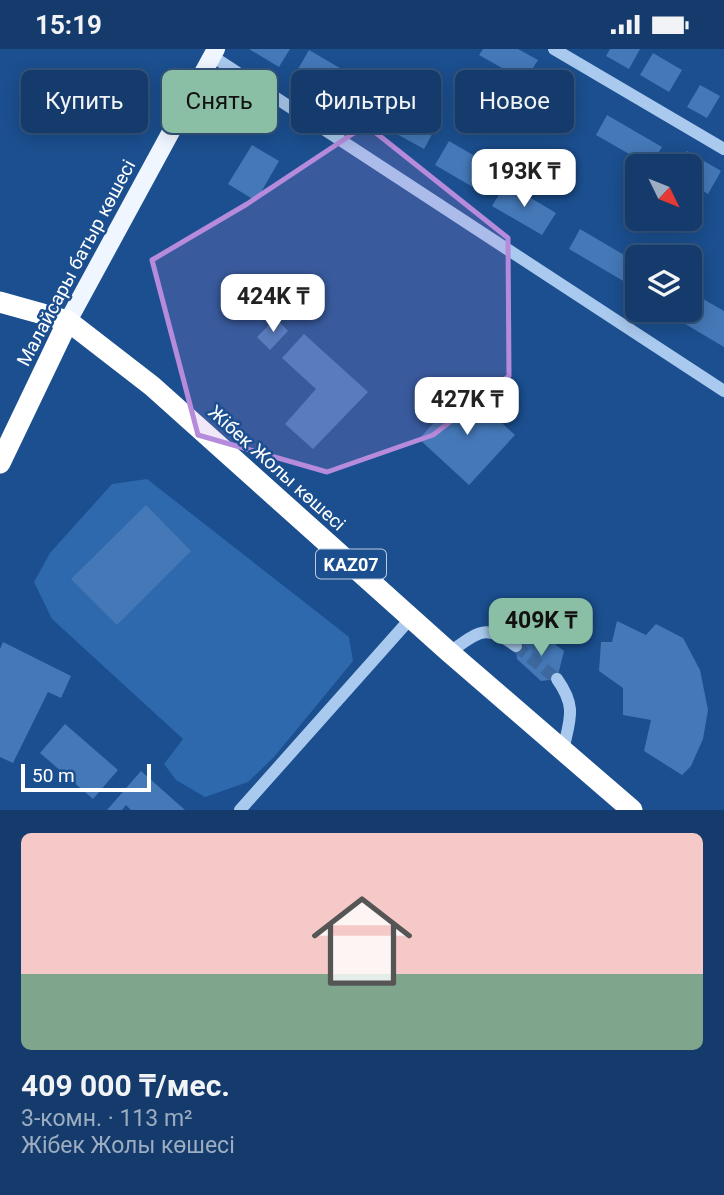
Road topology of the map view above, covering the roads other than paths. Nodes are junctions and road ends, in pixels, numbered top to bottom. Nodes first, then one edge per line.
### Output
1 (554, 49) edge
2 (214, 52) edge
3 (724, 149) edge
4 (0, 302) edge
5 (68, 321) junction
6 (724, 391) edge
7 (0, 463) edge
8 (411, 618) junction
9 (516, 646) tunnel mouth
10 (449, 652) junction
11 (557, 678) tunnel mouth
12 (563, 750) junction
13 (240, 810) edge
14 (632, 810) edge

1 - 3 street
2 - 5 main road, Малайсары батыр көшесі
2 - 6 street
4 - 5 highway, Жібек Жолы көшесі / KAZ07
5 - 7 highway, Малайсары батыр көшесі
5 - 8 highway, Жібек Жолы көшесі / KAZ07
8 - 10 highway, Жібек Жолы көшесі / KAZ07
8 - 13 street
9 - 10 street
10 - 12 highway, Жібек Жолы көшесі / KAZ07
11 - 12 street
12 - 14 highway, Жібек Жолы көшесі / KAZ07

